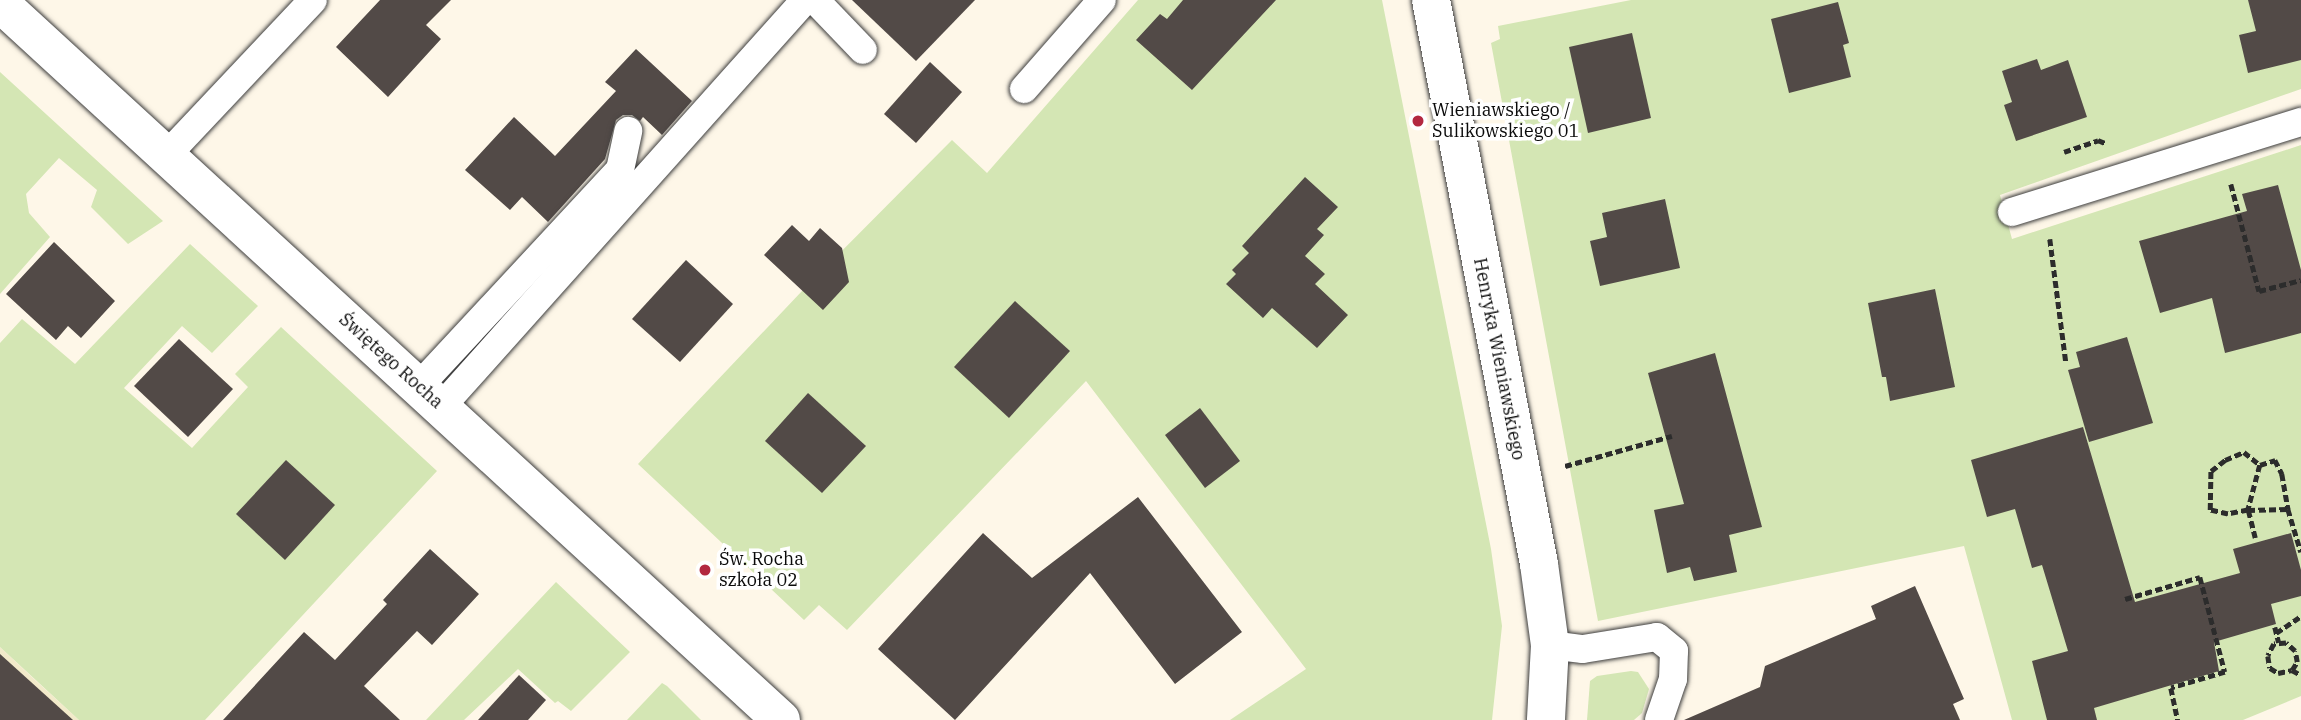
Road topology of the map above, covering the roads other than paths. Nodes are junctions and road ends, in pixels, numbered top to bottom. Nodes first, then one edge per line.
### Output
1 (313, 0) edge
2 (805, 0) edge
3 (815, 0) edge
4 (1102, 0) edge
5 (1431, 0) edge
6 (0, 3) edge
7 (863, 50) dead end
8 (1024, 89) dead end
9 (2301, 122) edge
10 (628, 131) dead end
11 (166, 156) junction
12 (2012, 212) dead end
13 (430, 396) junction
14 (1550, 645) junction
15 (782, 720) edge
16 (1546, 720) edge
17 (1659, 720) edge

1 - 11 lane
2 - 13 lane
3 - 7 lane
4 - 8 lane
5 - 14 street, Henryka Wieniawskiego
6 - 11 street, Świętego Rocha
9 - 12 lane
10 - 13 lane
11 - 13 street, Świętego Rocha
13 - 15 street, Świętego Rocha
14 - 16 street, Henryka Wieniawskiego
14 - 17 lane

